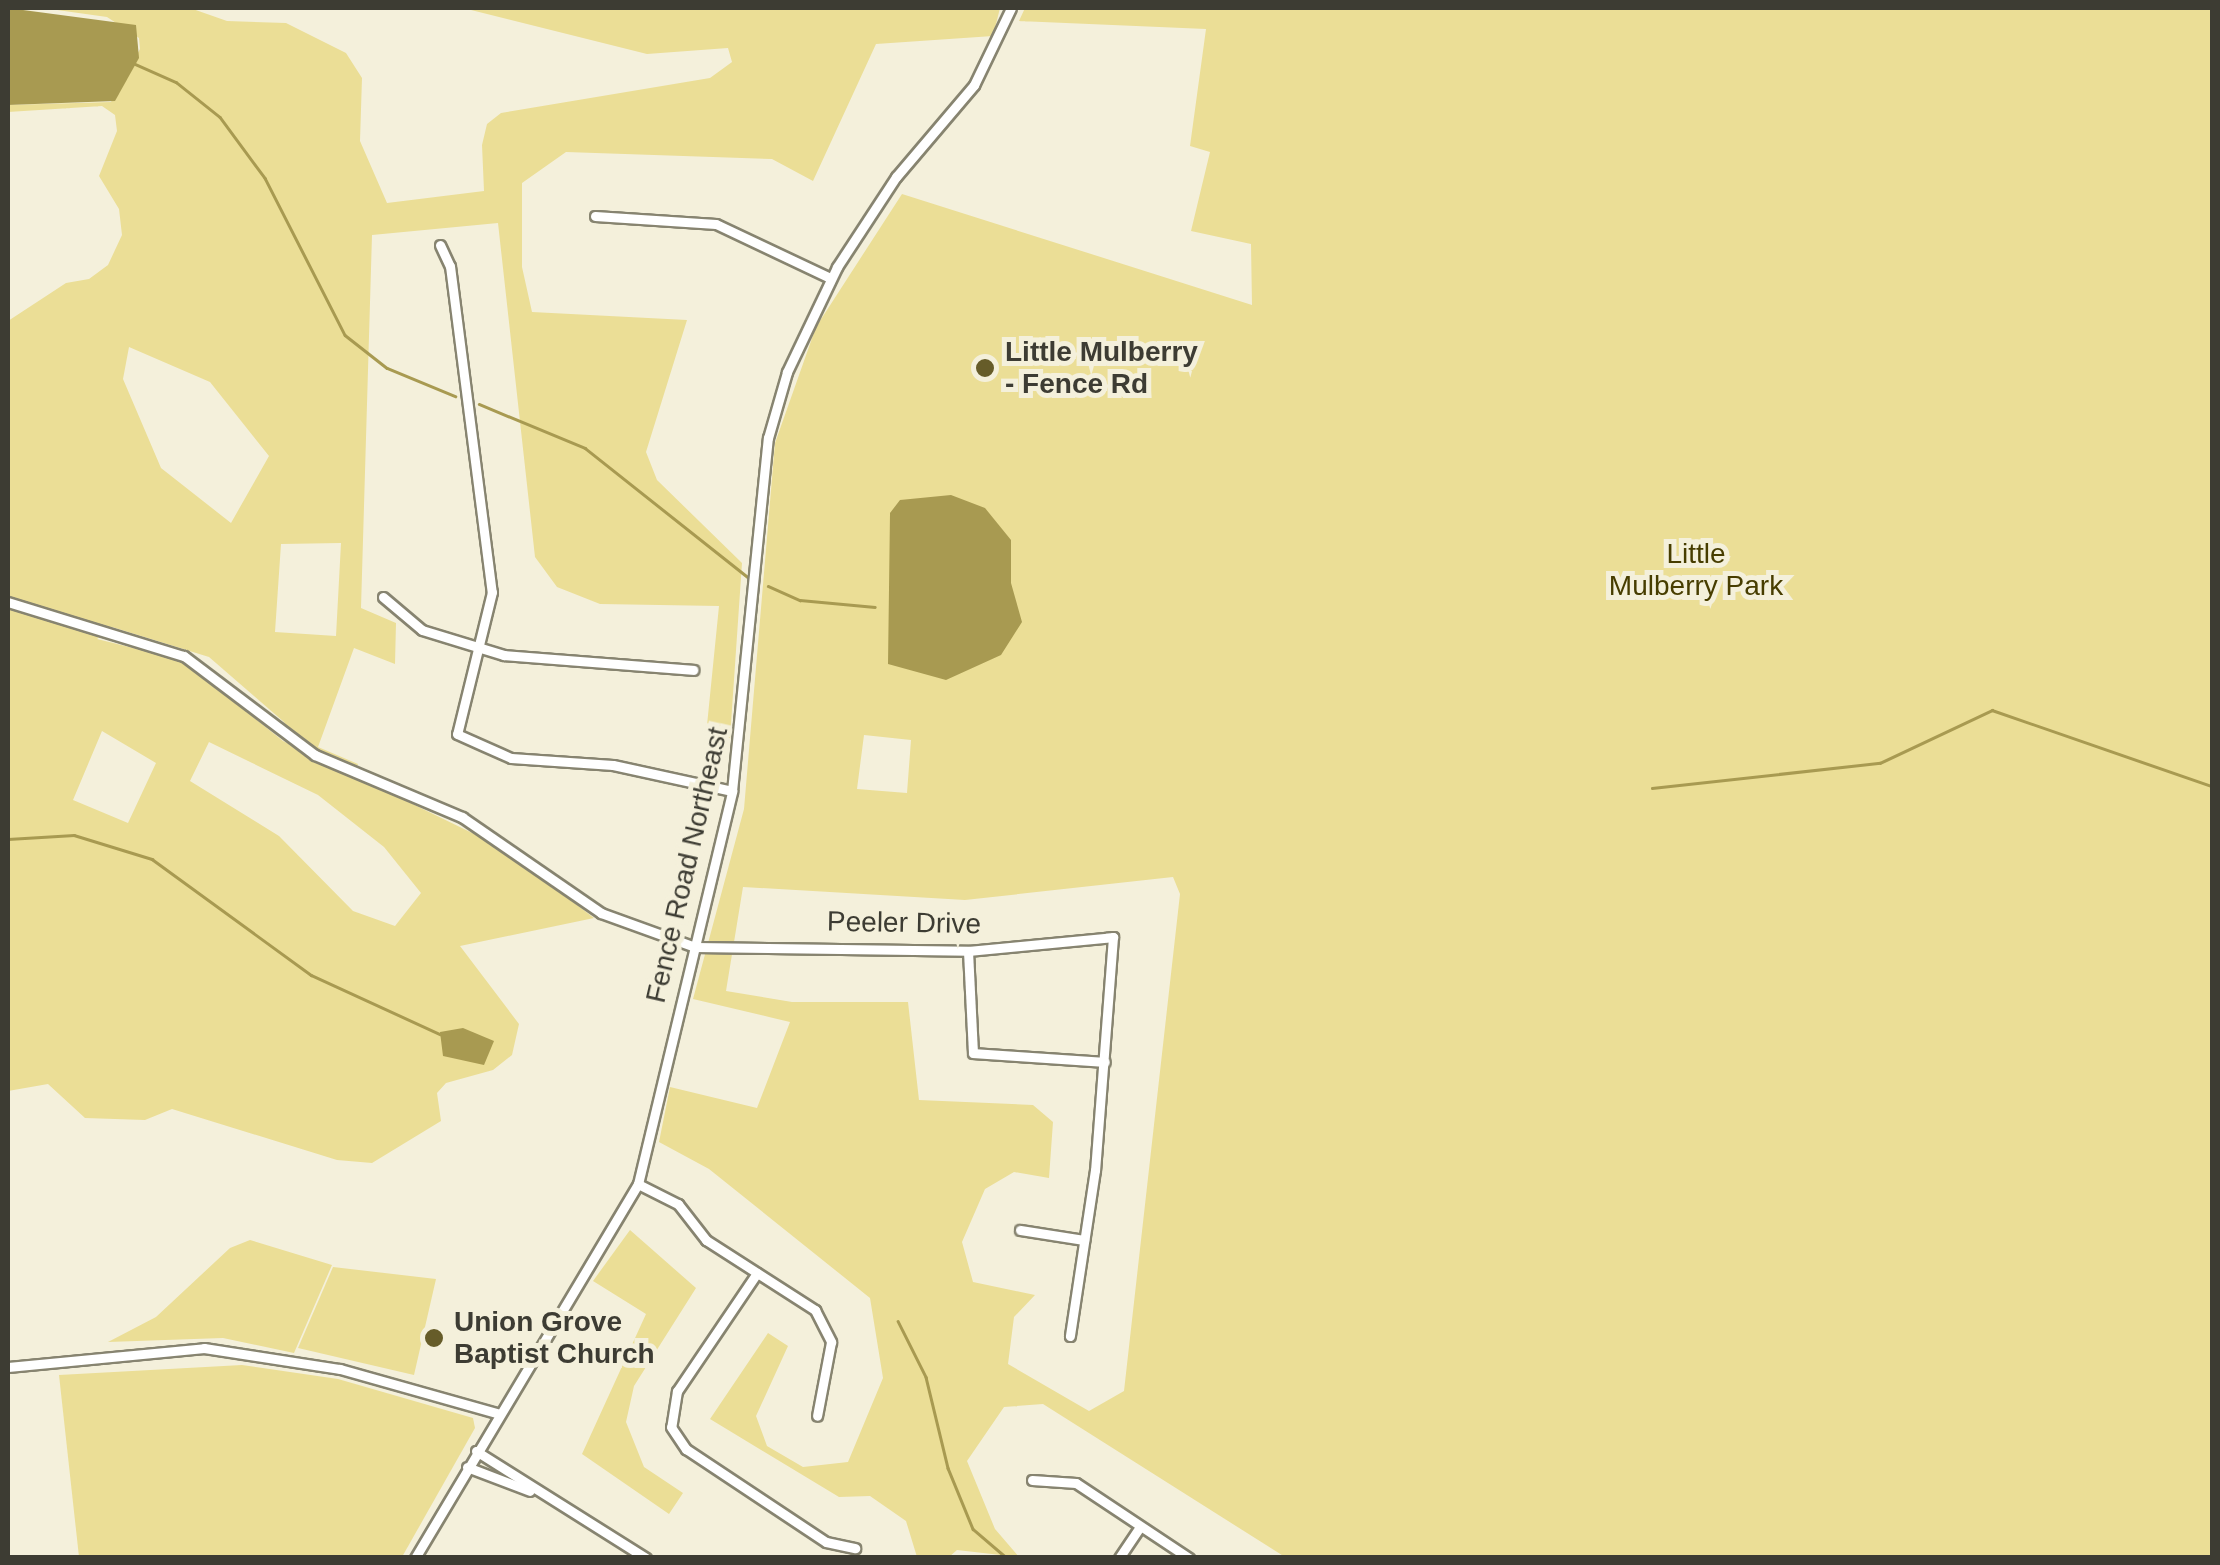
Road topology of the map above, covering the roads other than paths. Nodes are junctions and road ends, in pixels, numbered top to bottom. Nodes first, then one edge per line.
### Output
1 (1012, 8) edge
2 (595, 216) dead end
3 (440, 244) dead end
4 (830, 278) junction
5 (383, 598) dead end
6 (8, 602) edge
7 (480, 647) junction
8 (692, 670) dead end
9 (732, 791) junction
10 (694, 947) junction
11 (968, 950) junction
12 (1105, 1062) junction
13 (638, 1184) junction
14 (1020, 1230) dead end
15 (1084, 1240) junction
16 (758, 1273) junction
17 (1070, 1336) dead end
18 (8, 1367) edge
19 (497, 1414) junction
20 (818, 1416) dead end
21 (476, 1451) junction
22 (467, 1467) junction
23 (1032, 1480) dead end
24 (538, 1493) junction
25 (1140, 1526) junction
26 (855, 1548) dead end
27 (415, 1558) edge
28 (646, 1558) edge
29 (1119, 1558) edge
30 (1189, 1558) edge

1 - 4 street, Fence Road Northeast
2 - 4 street
3 - 7 street
4 - 9 street, Fence Road Northeast
5 - 7 street
6 - 10 street, Peeler Drive
7 - 8 street
7 - 9 street
9 - 10 street, Fence Road Northeast
10 - 11 street, Peeler Drive
10 - 13 street, Fence Road Northeast
11 - 12 street
11 - 12 street, Peeler Drive
12 - 15 street
13 - 16 street
13 - 19 street, Fence Road Northeast
14 - 15 street
15 - 17 street
16 - 20 street
16 - 26 street
18 - 19 street
19 - 21 street, Fence Road Northeast
21 - 22 street, Fence Road Northeast
21 - 24 street
22 - 24 street
22 - 27 street, Fence Road Northeast
23 - 25 street
24 - 28 street
25 - 29 street
25 - 30 street

